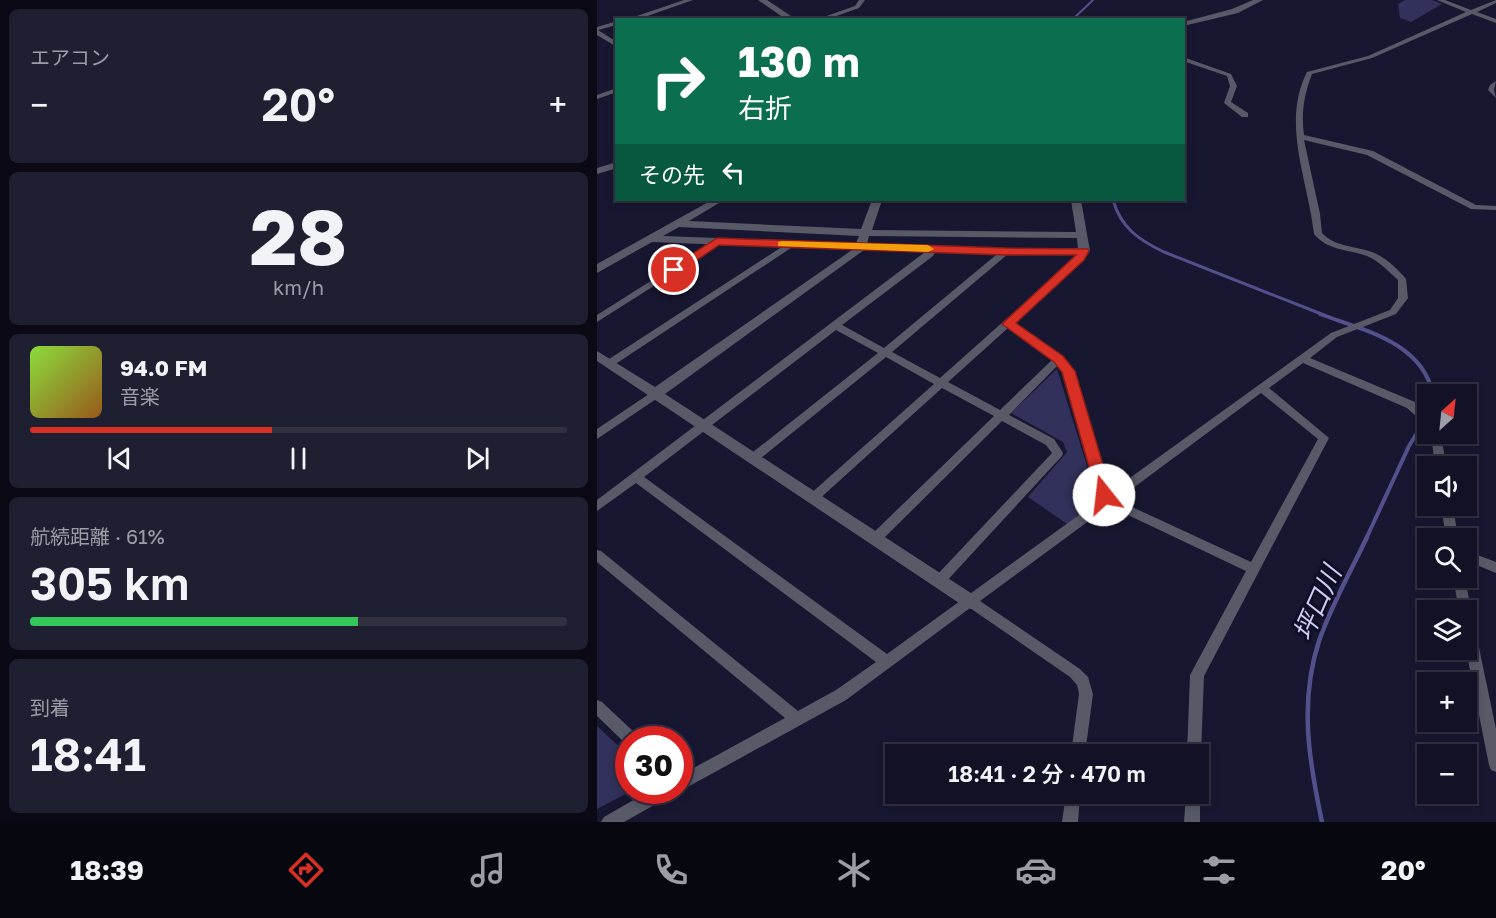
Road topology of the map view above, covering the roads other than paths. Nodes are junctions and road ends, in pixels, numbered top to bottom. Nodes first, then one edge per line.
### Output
1 (690, 0) edge
2 (762, 0) edge
3 (862, 0) edge
4 (1259, 0) edge
5 (1440, 0) edge
6 (1496, 0) edge
7 (857, 7) junction
8 (1471, 12) junction
9 (855, 15) dead end
10 (633, 18) edge
11 (790, 18) edge
12 (824, 18) edge
13 (1496, 21) edge
14 (615, 24) edge
15 (1185, 24) edge
16 (597, 30) edge
17 (615, 44) edge
18 (1185, 60) edge
19 (1496, 83) edge
20 (615, 91) edge
21 (1496, 96) edge
22 (597, 97) edge
23 (1245, 115) dead end
24 (1301, 137) junction
25 (615, 166) edge
26 (597, 171) edge
27 (717, 201) edge
28 (877, 201) edge
29 (1075, 201) edge
30 (1496, 208) edge
31 (677, 224) junction
32 (867, 233) junction
33 (1082, 235) junction
34 (649, 239) junction
35 (717, 242) junction
36 (791, 244) junction
37 (861, 246) junction
38 (933, 249) junction
39 (1084, 251) junction
40 (1005, 252) junction
41 (597, 269) edge
42 (597, 319) edge
43 (1008, 324) junction
44 (836, 326) junction
45 (886, 352) junction
46 (597, 355) edge
47 (1059, 359) junction
48 (1303, 359) junction
49 (610, 363) junction
50 (942, 383) junction
51 (1263, 389) junction
52 (655, 394) junction
53 (1417, 410) edge
54 (1000, 415) junction
55 (703, 426) junction
56 (597, 435) edge
57 (752, 459) junction
58 (636, 477) junction
59 (813, 498) junction
60 (1109, 501) junction
61 (597, 506) edge
62 (875, 539) junction
63 (597, 555) edge
64 (1477, 560) edge
65 (1253, 568) junction
66 (1496, 568) edge
67 (939, 580) junction
68 (971, 602) junction
69 (1475, 660) edge
70 (887, 662) junction
71 (597, 707) edge
72 (797, 719) junction
73 (617, 726) edge
74 (1079, 744) edge
75 (1194, 744) edge
76 (1496, 765) edge
77 (693, 776) edge
78 (642, 804) edge
79 (1072, 804) edge
80 (1193, 804) edge
81 (609, 822) edge
82 (1070, 822) edge
83 (1192, 822) edge

1 - 10 street
2 - 11 street
3 - 7 street
4 - 15 street
5 - 8 street
6 - 8 street
7 - 9 street
7 - 12 street
8 - 13 street
8 - 24 street
14 - 16 street
16 - 17 street
18 - 23 street
19 - 21 street
20 - 22 street
24 - 30 street
24 - 48 street
25 - 26 street
27 - 31 street
28 - 32 street
29 - 33 street
31 - 32 street
31 - 34 street
32 - 33 street
32 - 37 street
33 - 39 street
34 - 35 street
34 - 41 street
35 - 36 street
35 - 42 street
36 - 37 street
36 - 49 street
37 - 38 street
37 - 52 street
38 - 40 street
38 - 44 street
39 - 40 street
39 - 43 street
40 - 45 street
43 - 47 street
43 - 50 street
44 - 45 street
44 - 55 street
45 - 50 street
45 - 57 street
46 - 49 street
47 - 54 street
47 - 60 street
48 - 51 street
48 - 53 street
49 - 52 street
50 - 54 street
50 - 59 street
51 - 60 street
51 - 65 street
52 - 55 street
52 - 56 street
54 - 62 street
54 - 67 street
55 - 57 street
55 - 58 street
57 - 59 street
58 - 61 street
58 - 70 street
59 - 62 street
60 - 65 street
60 - 68 street
62 - 67 street
63 - 72 street
64 - 66 street
65 - 75 street
67 - 68 street
68 - 70 street
68 - 74 street
69 - 76 street
70 - 72 street
71 - 73 street
72 - 77 street
78 - 81 street
79 - 82 street
80 - 83 street

